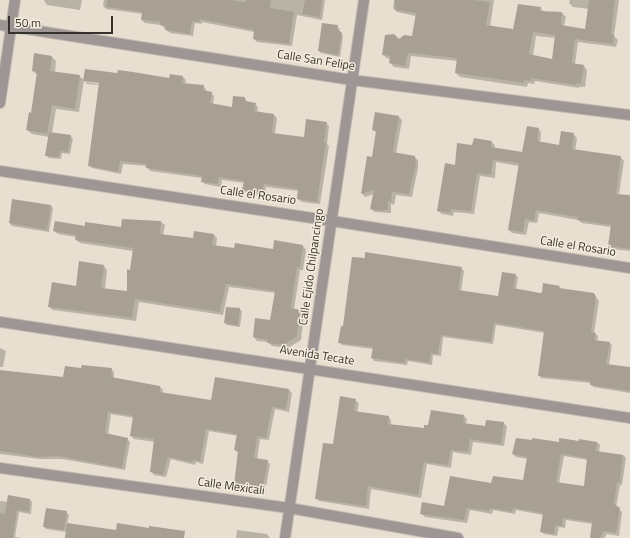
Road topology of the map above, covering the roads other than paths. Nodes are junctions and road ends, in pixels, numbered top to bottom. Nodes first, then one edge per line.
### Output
1 (15, 0) edge
2 (364, 0) edge
3 (0, 25) edge
4 (11, 27) junction
5 (352, 80) junction
6 (0, 104) edge
7 (630, 115) edge
8 (0, 172) edge
9 (332, 221) junction
10 (630, 268) edge
11 (0, 322) edge
12 (310, 368) junction
13 (630, 418) edge
14 (0, 468) edge
15 (289, 508) junction
16 (285, 538) edge
17 (458, 538) edge

1 - 4 street
2 - 5 street, Calle Ejido Chilpancingo
3 - 4 street, Calle San Felipe
4 - 5 street, Calle San Felipe
4 - 6 street
5 - 7 street, Calle San Felipe
5 - 9 street, Calle Ejido Chilpancingo
8 - 9 street, Calle el Rosario
9 - 10 street, Calle el Rosario
9 - 12 street, Calle Ejido Chilpancingo
11 - 12 street, Avenida Tecate
12 - 13 street, Avenida Tecate
12 - 15 street, Calle Ejido Chilpancingo
14 - 15 street, Calle Mexicali
15 - 16 street, Calle Ejido Chilpancingo
15 - 17 street, Calle Mexicali

